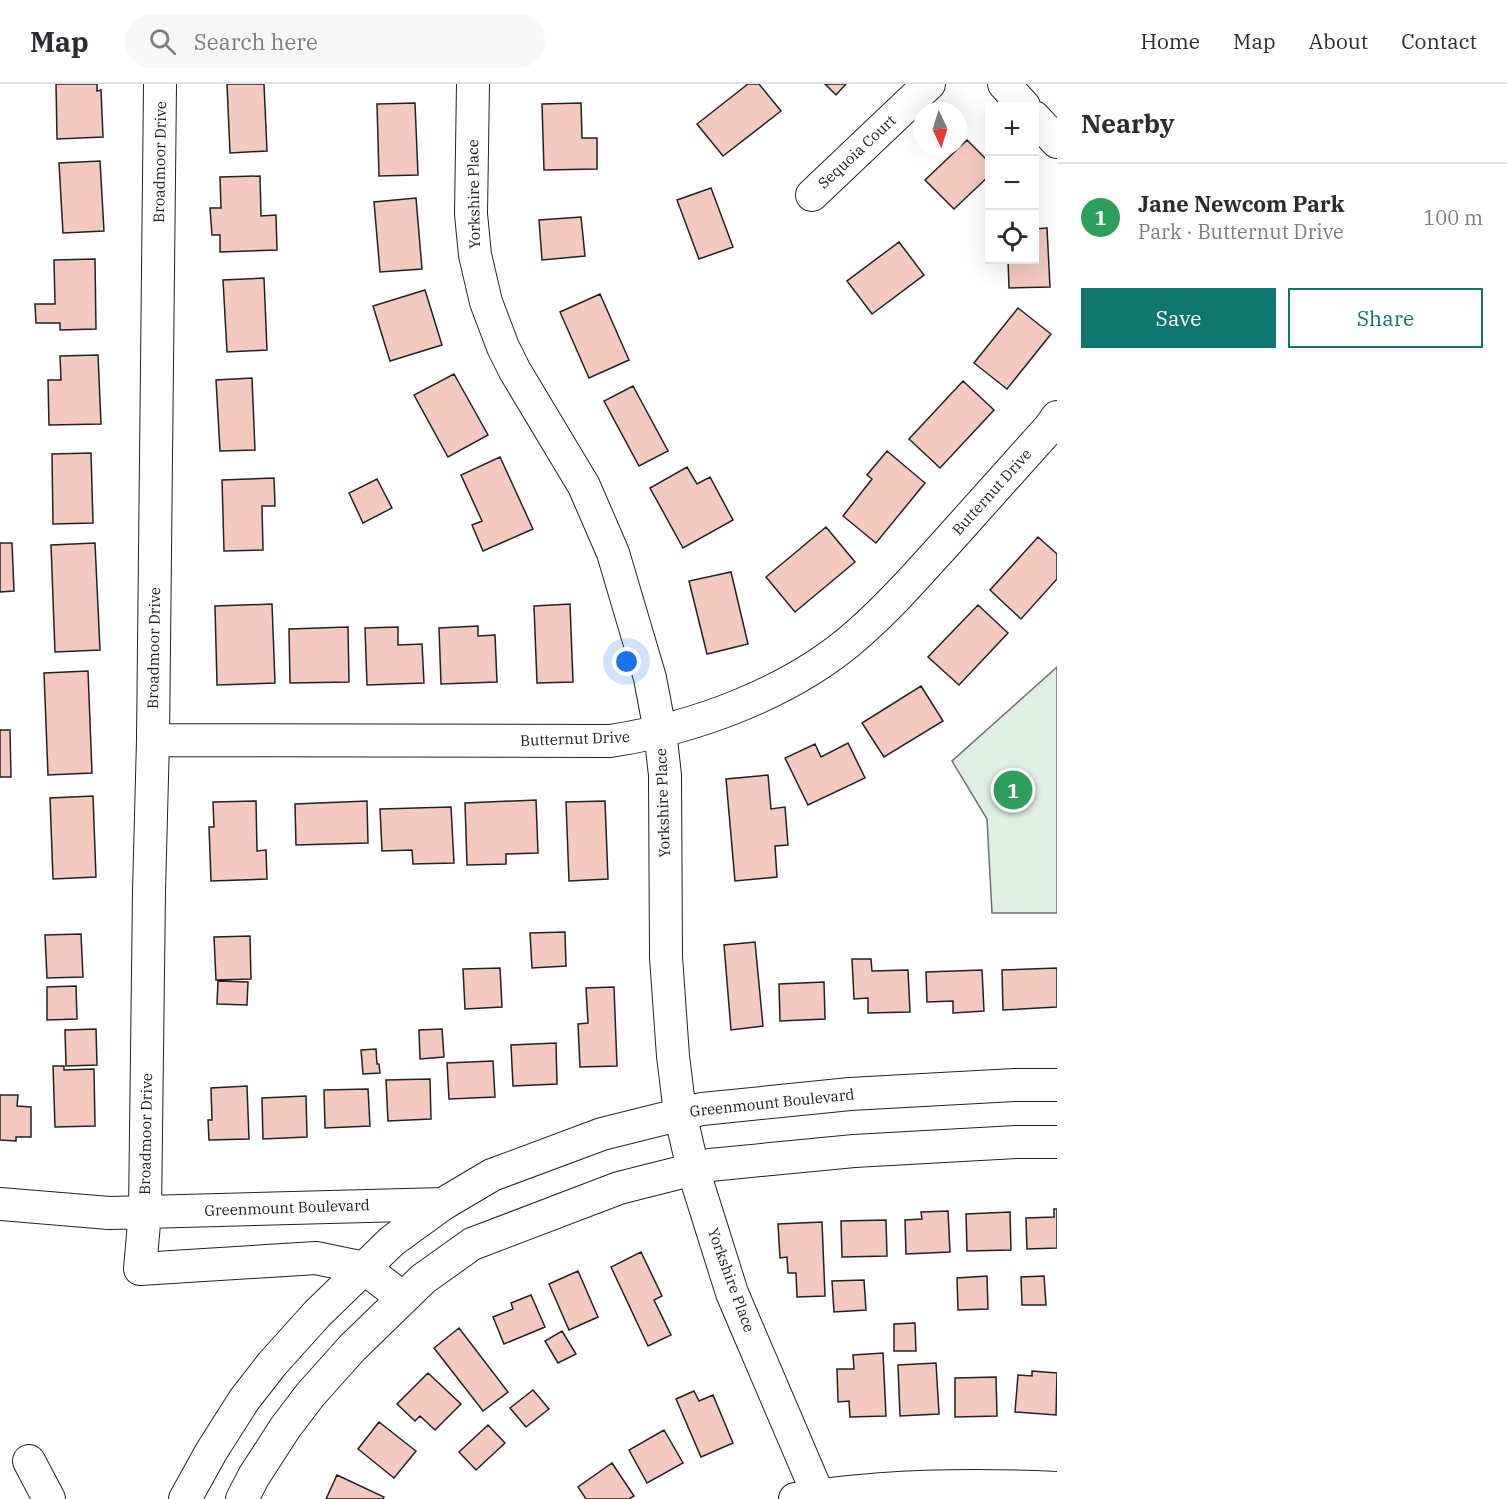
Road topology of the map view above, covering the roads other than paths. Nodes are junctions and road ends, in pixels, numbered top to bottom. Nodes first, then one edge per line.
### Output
1 (160, 84) edge
2 (473, 84) edge
3 (929, 84) edge
4 (1004, 84) edge
5 (1020, 102) edge
6 (1039, 122) edge
7 (1057, 142) edge
8 (812, 195) dead end
9 (1057, 417) edge
10 (660, 731) junction
11 (153, 740) junction
12 (1057, 1085) edge
13 (680, 1113) junction
14 (1057, 1142) edge
15 (693, 1169) junction
16 (0, 1204) edge
17 (443, 1204) junction
18 (145, 1212) junction
19 (364, 1268) junction
20 (403, 1299) junction
21 (29, 1461) dead end
22 (1057, 1488) edge
23 (811, 1498) edge
24 (49, 1499) edge
25 (186, 1499) edge
26 (242, 1499) edge

1 - 11 street, Broadmoor Drive
2 - 10 street, Yorkshire Place
3 - 8 street, Sequoia Court
4 - 5 street
6 - 7 street
9 - 10 street, Butternut Drive
10 - 11 street, Butternut Drive
10 - 13 street, Yorkshire Place
11 - 18 street, Broadmoor Drive
12 - 13 street, Greenmount Boulevard
13 - 15 street, Yorkshire Place
13 - 17 street, Greenmount Boulevard
14 - 15 street
15 - 20 street
15 - 23 street, Yorkshire Place
16 - 18 street, Greenmount Boulevard
17 - 18 street, Greenmount Boulevard
17 - 19 street
18 - 19 street
19 - 20 street
19 - 25 street
20 - 26 street
21 - 24 street
22 - 23 street

